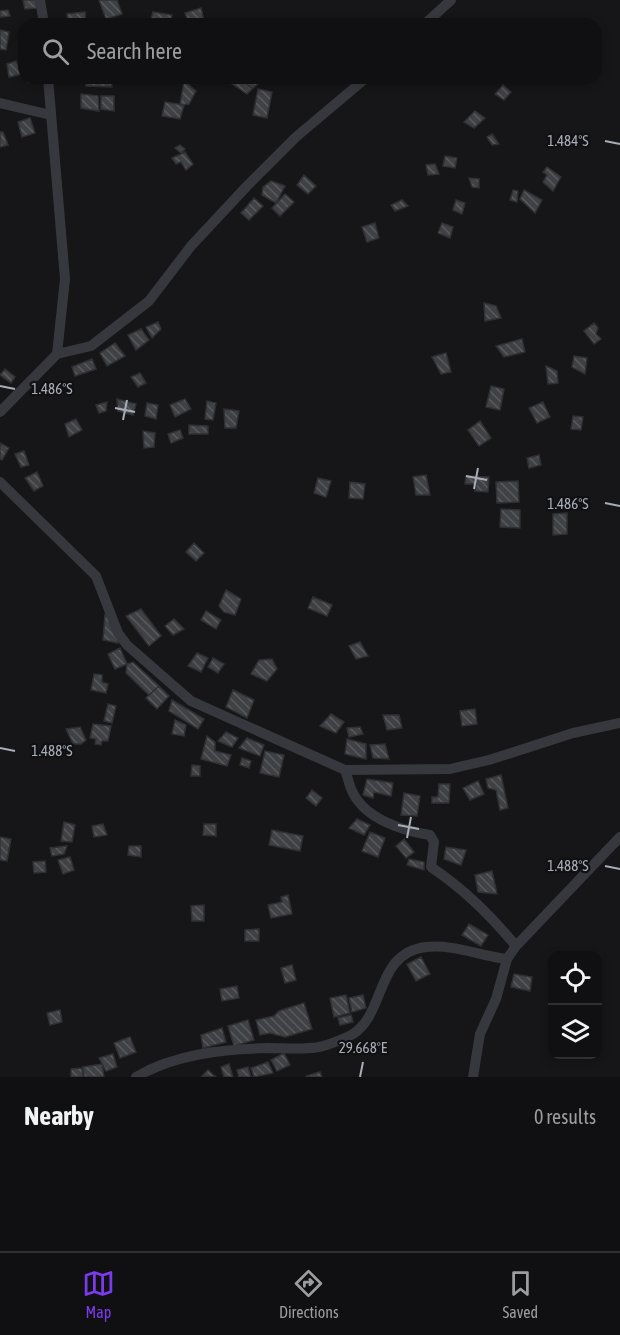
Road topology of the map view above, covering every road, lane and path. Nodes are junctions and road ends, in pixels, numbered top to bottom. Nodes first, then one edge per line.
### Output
1 (40, 0) edge
2 (451, 0) edge
3 (43, 18) edge
4 (432, 18) edge
5 (48, 84) edge
6 (359, 84) edge
7 (0, 103) edge
8 (51, 115) junction
9 (57, 354) junction
10 (0, 412) edge
11 (0, 482) edge
12 (620, 723) edge
13 (345, 770) junction
14 (620, 837) edge
15 (516, 945) junction
16 (507, 958) junction
17 (136, 1077) edge
18 (472, 1077) edge

1 - 3 street
2 - 4 street
5 - 8 street
6 - 9 street
7 - 8 street
8 - 9 street
9 - 10 street
11 - 13 street
12 - 13 street
13 - 15 street
14 - 15 street
15 - 16 street
16 - 17 street
16 - 18 street

